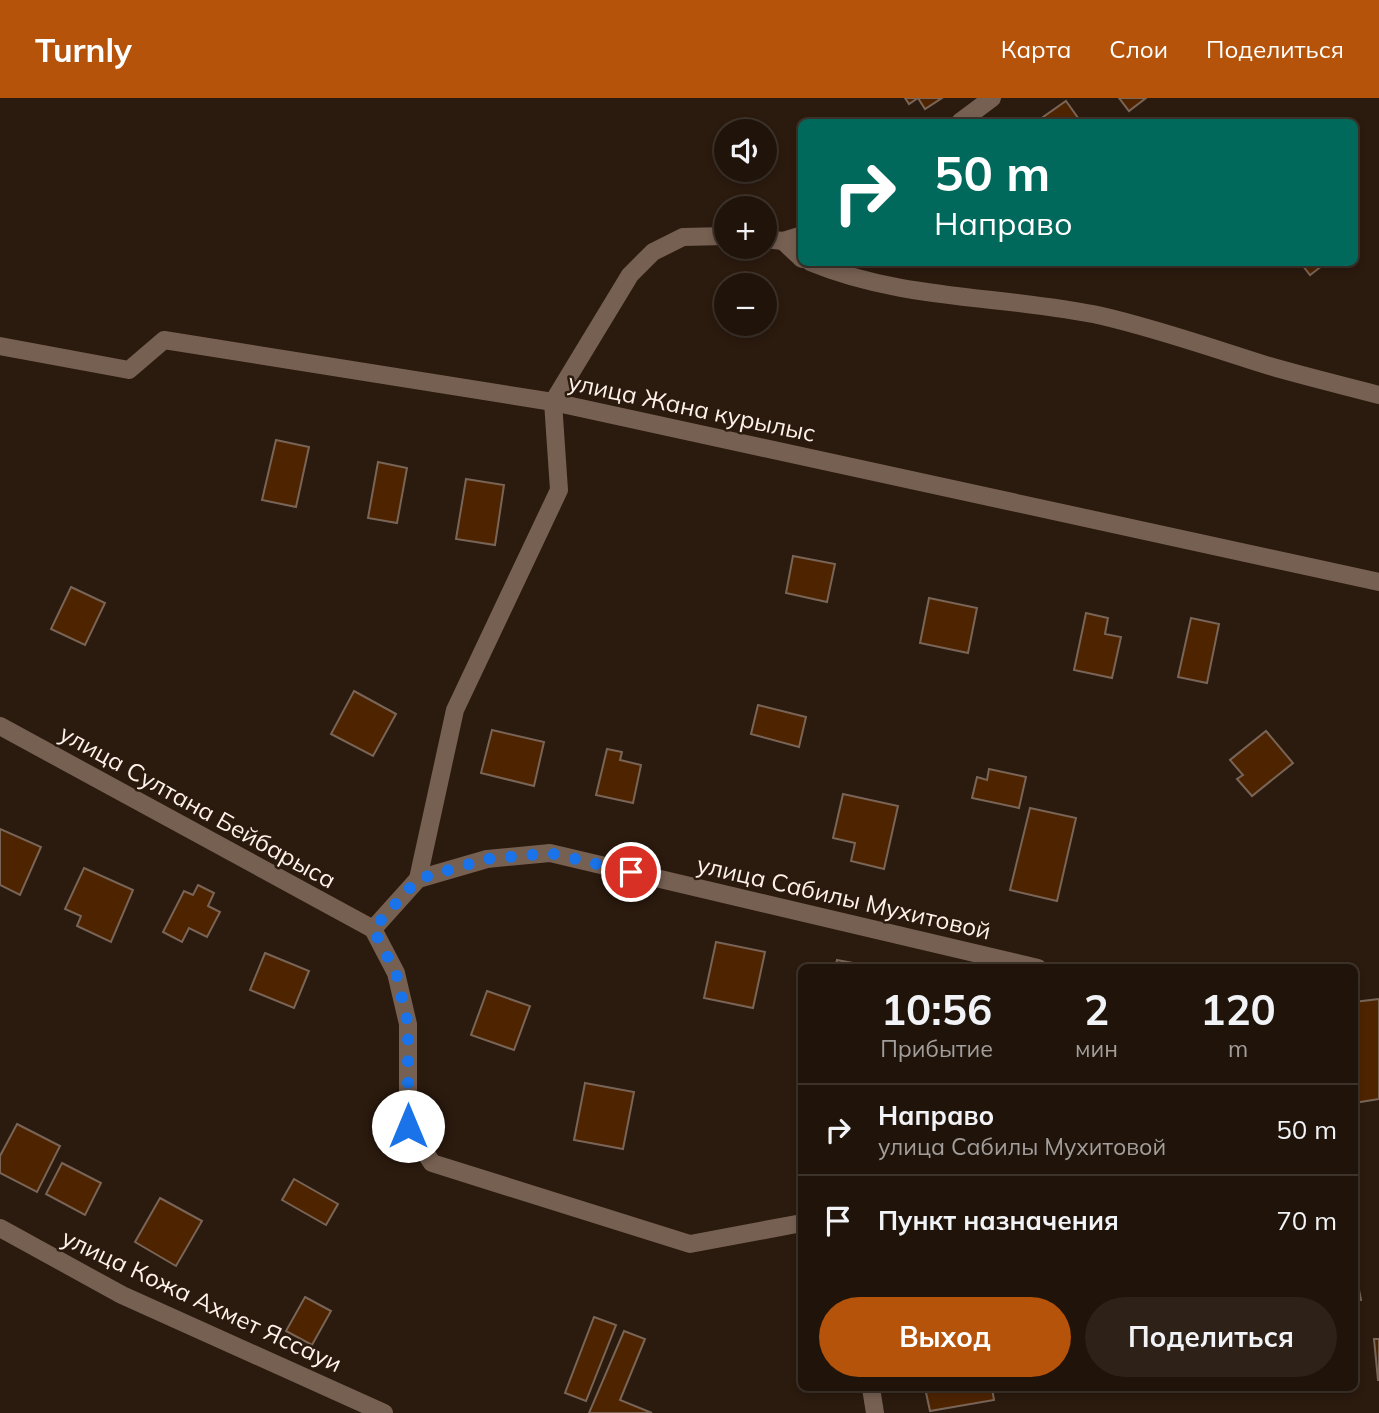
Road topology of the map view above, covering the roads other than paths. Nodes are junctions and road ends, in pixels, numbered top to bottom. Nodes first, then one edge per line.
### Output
1 (992, 98) edge
2 (964, 119) edge
3 (714, 236) edge
4 (798, 236) edge
5 (777, 239) edge
6 (777, 242) edge
7 (798, 256) edge
8 (819, 266) edge
9 (0, 346) edge
10 (1379, 396) edge
11 (553, 402) junction
12 (1379, 582) edge
13 (0, 726) edge
14 (418, 879) junction
15 (373, 929) junction
16 (1021, 964) edge
17 (798, 1224) edge
18 (0, 1228) edge
19 (871, 1391) edge
20 (384, 1413) edge
21 (875, 1413) edge

1 - 2 street
3 - 11 street
4 - 5 street
6 - 7 street
8 - 10 street
9 - 11 street, улица Жана курылыс
11 - 12 street, улица Жана курылыс
11 - 14 street
13 - 15 street, улица Султана Бейбарыса
14 - 15 street
14 - 16 street, улица Сабилы Мухитовой
15 - 17 street
18 - 20 street, улица Кожа Ахмет Яссауи
19 - 21 street

